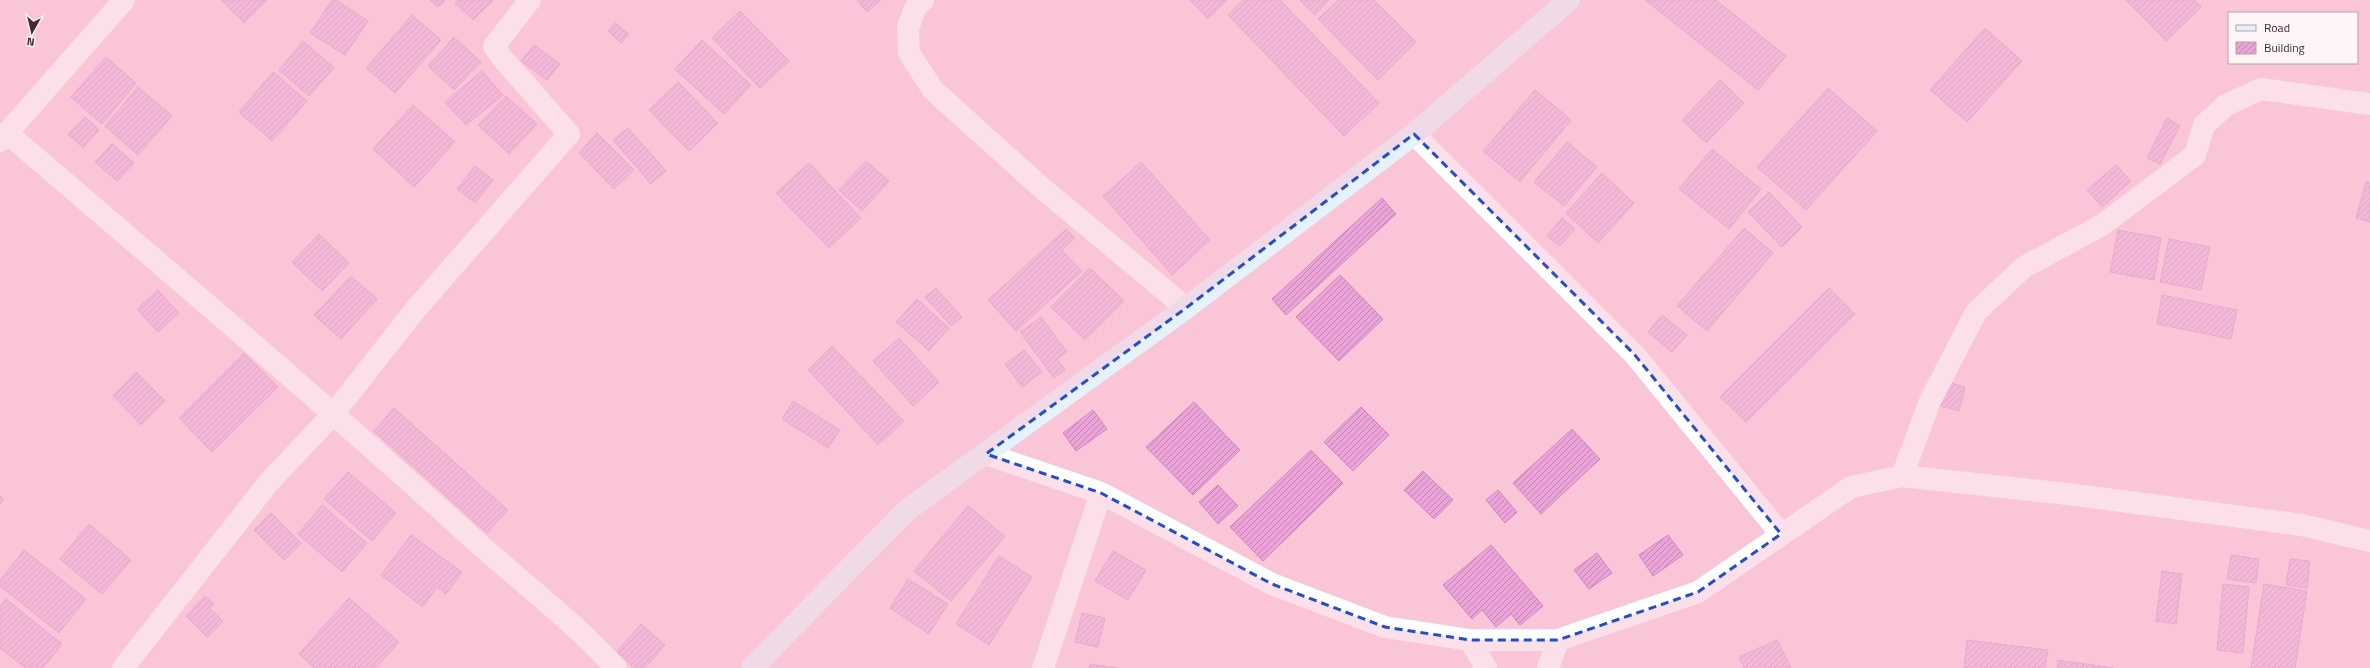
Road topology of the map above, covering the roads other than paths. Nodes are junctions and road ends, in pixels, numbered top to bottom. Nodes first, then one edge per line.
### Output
1 (124, 0) edge
2 (530, 0) edge
3 (922, 0) edge
4 (1570, 0) edge
5 (2370, 104) edge
6 (1414, 134) junction
7 (3, 137) edge
8 (1186, 308) junction
9 (334, 413) junction
10 (986, 454) junction
11 (1902, 476) junction
12 (1101, 493) junction
13 (1781, 534) junction
14 (2370, 541) edge
15 (1470, 640) junction
16 (1558, 640) junction
17 (123, 668) edge
18 (616, 668) edge
19 (752, 668) edge
20 (1043, 668) edge
21 (1486, 668) edge
22 (1548, 668) edge

1 - 7 street
2 - 9 street
3 - 8 street
4 - 6 street
5 - 11 street
6 - 8 street
6 - 13 street
7 - 9 street
8 - 10 street
9 - 17 street
9 - 18 street
10 - 12 street
10 - 19 street
11 - 13 street
11 - 14 street
12 - 15 street
12 - 20 street
13 - 16 street
15 - 16 street
15 - 21 street
16 - 22 street

